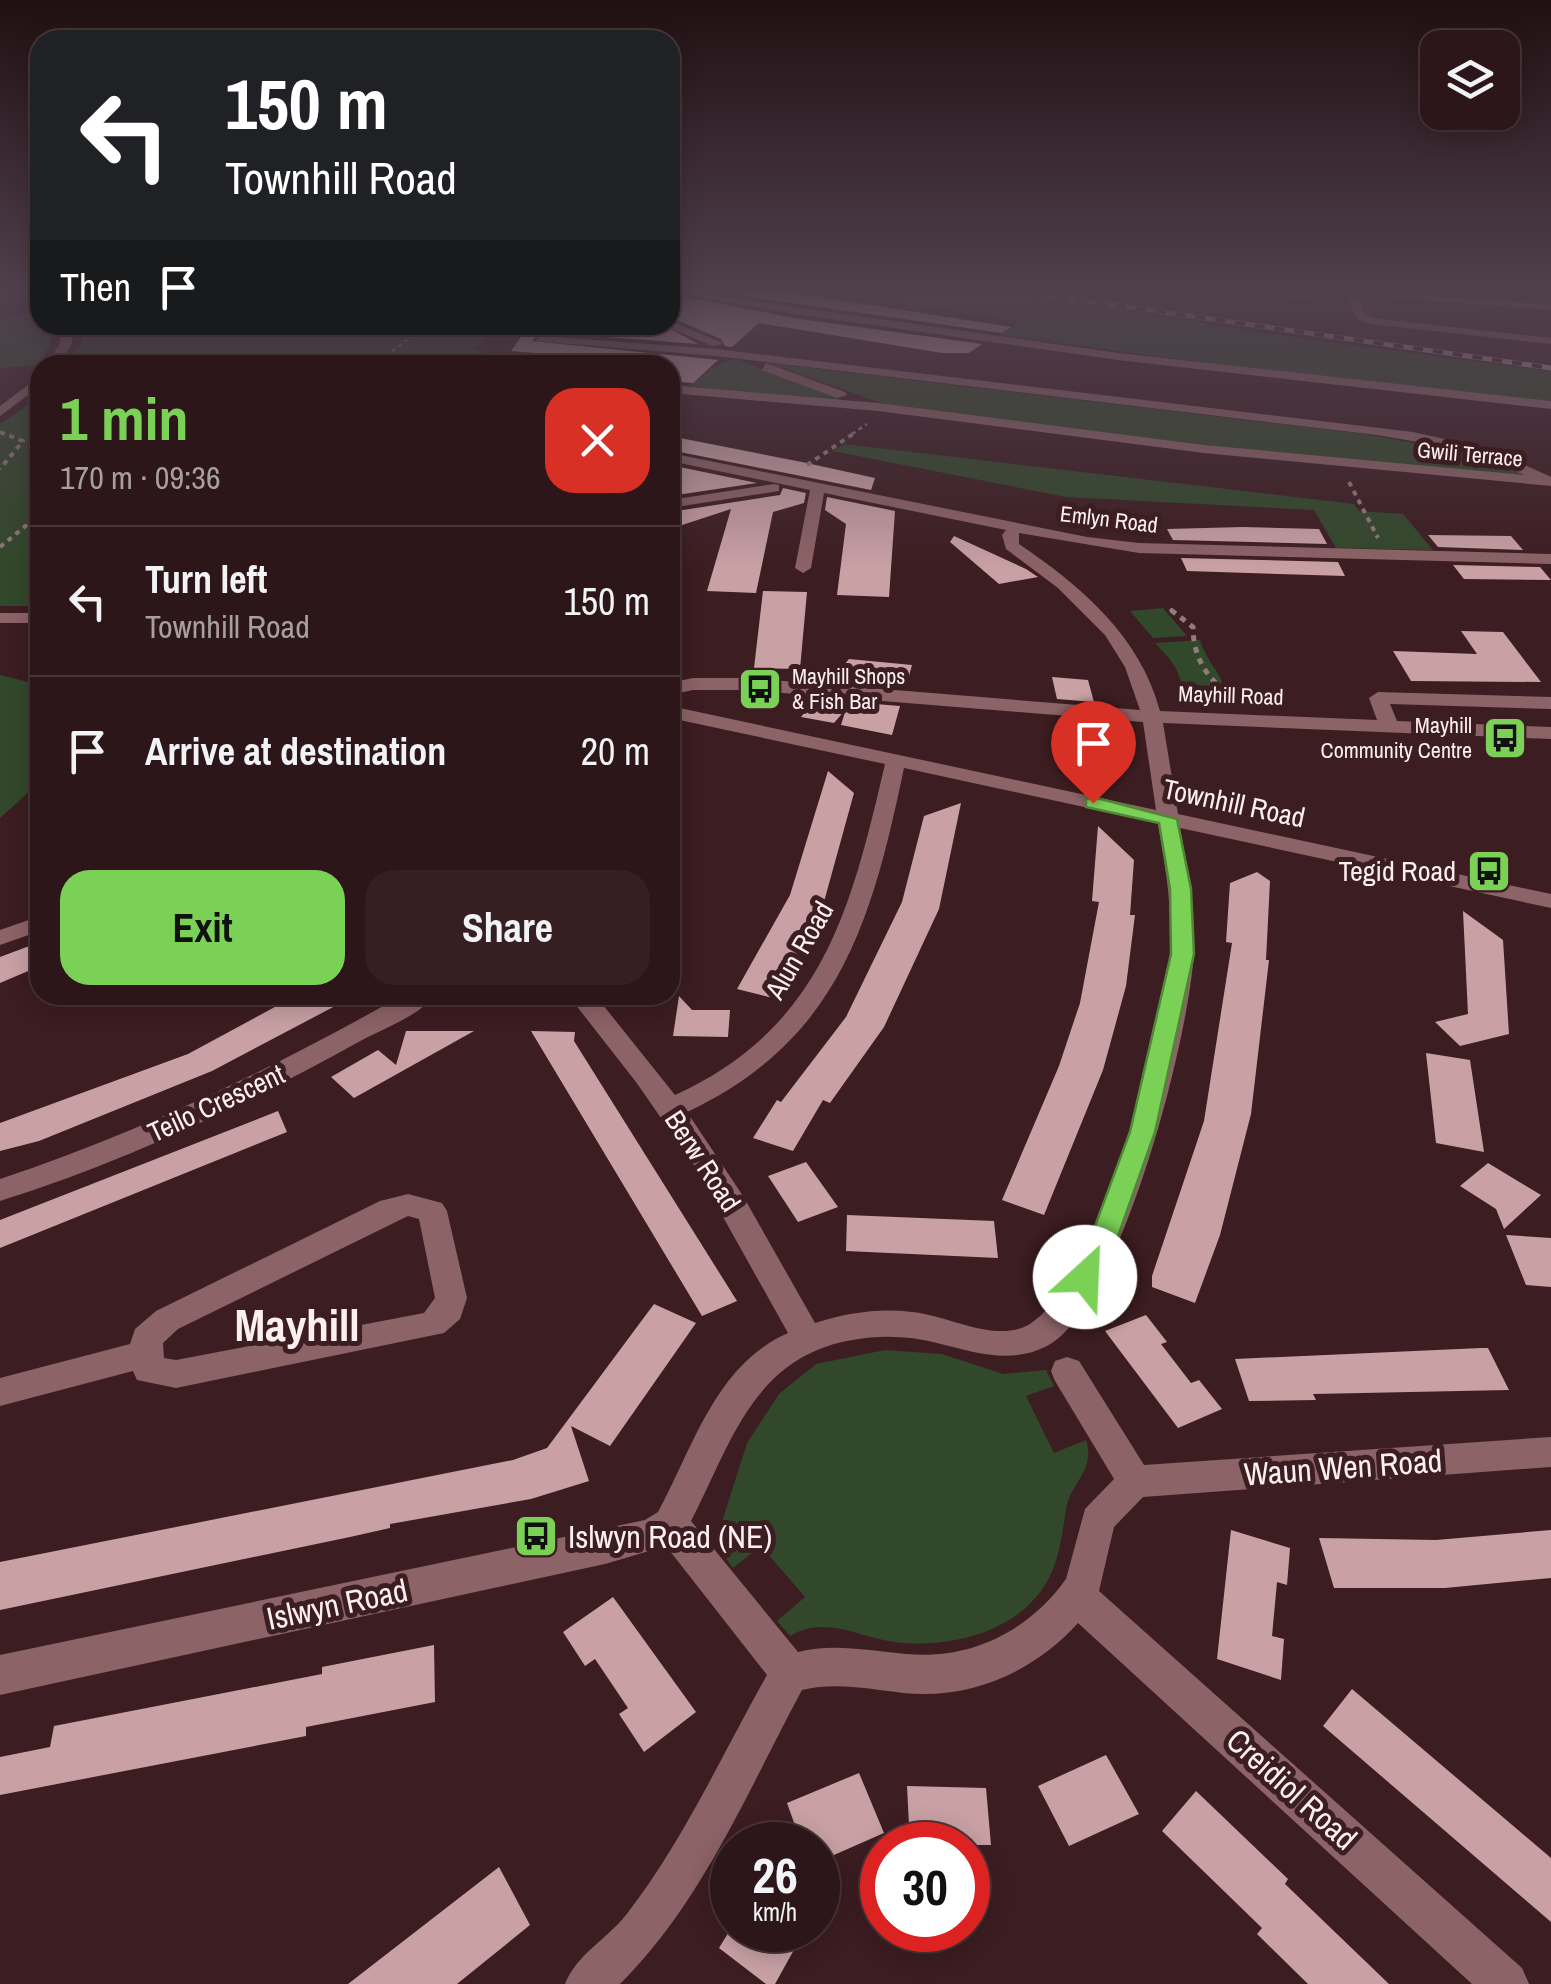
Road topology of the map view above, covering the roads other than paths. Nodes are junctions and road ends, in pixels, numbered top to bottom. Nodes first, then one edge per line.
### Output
1 (825, 387) edge
2 (969, 387) edge
3 (1362, 387) edge
4 (30, 388) edge
5 (680, 390) edge
6 (1551, 405) edge
7 (884, 409) junction
8 (0, 412) edge
9 (680, 459) edge
10 (788, 482) junction
11 (1550, 482) edge
12 (817, 489) junction
13 (680, 502) edge
14 (1014, 529) junction
15 (1551, 560) edge
16 (803, 568) dead end
17 (0, 618) edge
18 (30, 618) edge
19 (680, 687) edge
20 (1551, 703) edge
21 (680, 714) edge
22 (1151, 716) junction
23 (1389, 726) junction
24 (1551, 733) edge
25 (896, 760) junction
26 (1168, 819) junction
27 (1551, 901) edge
28 (30, 928) edge
29 (0, 938) edge
30 (405, 1005) edge
31 (588, 1005) edge
32 (669, 1109) junction
33 (0, 1190) edge
34 (807, 1340) junction
35 (146, 1354) junction
36 (1067, 1371) dead end
37 (0, 1392) edge
38 (1551, 1452) edge
39 (1135, 1482) junction
40 (671, 1524) junction
41 (1077, 1597) junction
42 (790, 1672) junction
43 (0, 1675) edge
44 (588, 1984) edge
45 (1506, 1984) edge

1 - 7 street
2 - 11 street
3 - 6 street
4 - 8 street
5 - 7 street, Gwili Terrace
7 - 11 street, Gwili Terrace
9 - 10 street, Emlyn Road
10 - 12 street, Emlyn Road
10 - 13 street
12 - 14 street, Emlyn Road
12 - 16 street
14 - 15 street, Emlyn Road
14 - 22 street
17 - 18 street
19 - 22 street, Mayhill Road
20 - 23 street
21 - 25 street, Townhill Road
22 - 23 street, Mayhill Road
22 - 26 street
23 - 24 street, Mayhill Road
25 - 26 street, Townhill Road
25 - 32 street, Alun Road
26 - 27 street, Townhill Road
26 - 34 street
28 - 29 street
30 - 33 street, Teilo Crescent
31 - 32 street, Berw Road
32 - 34 street, Berw Road
34 - 40 street
35 - 35 street
35 - 37 street
36 - 39 street
38 - 39 street, Waun Wen Road
39 - 41 street
40 - 42 street
40 - 43 street, Islwyn Road
41 - 42 street
41 - 45 street, Creidiol Road
42 - 44 street

